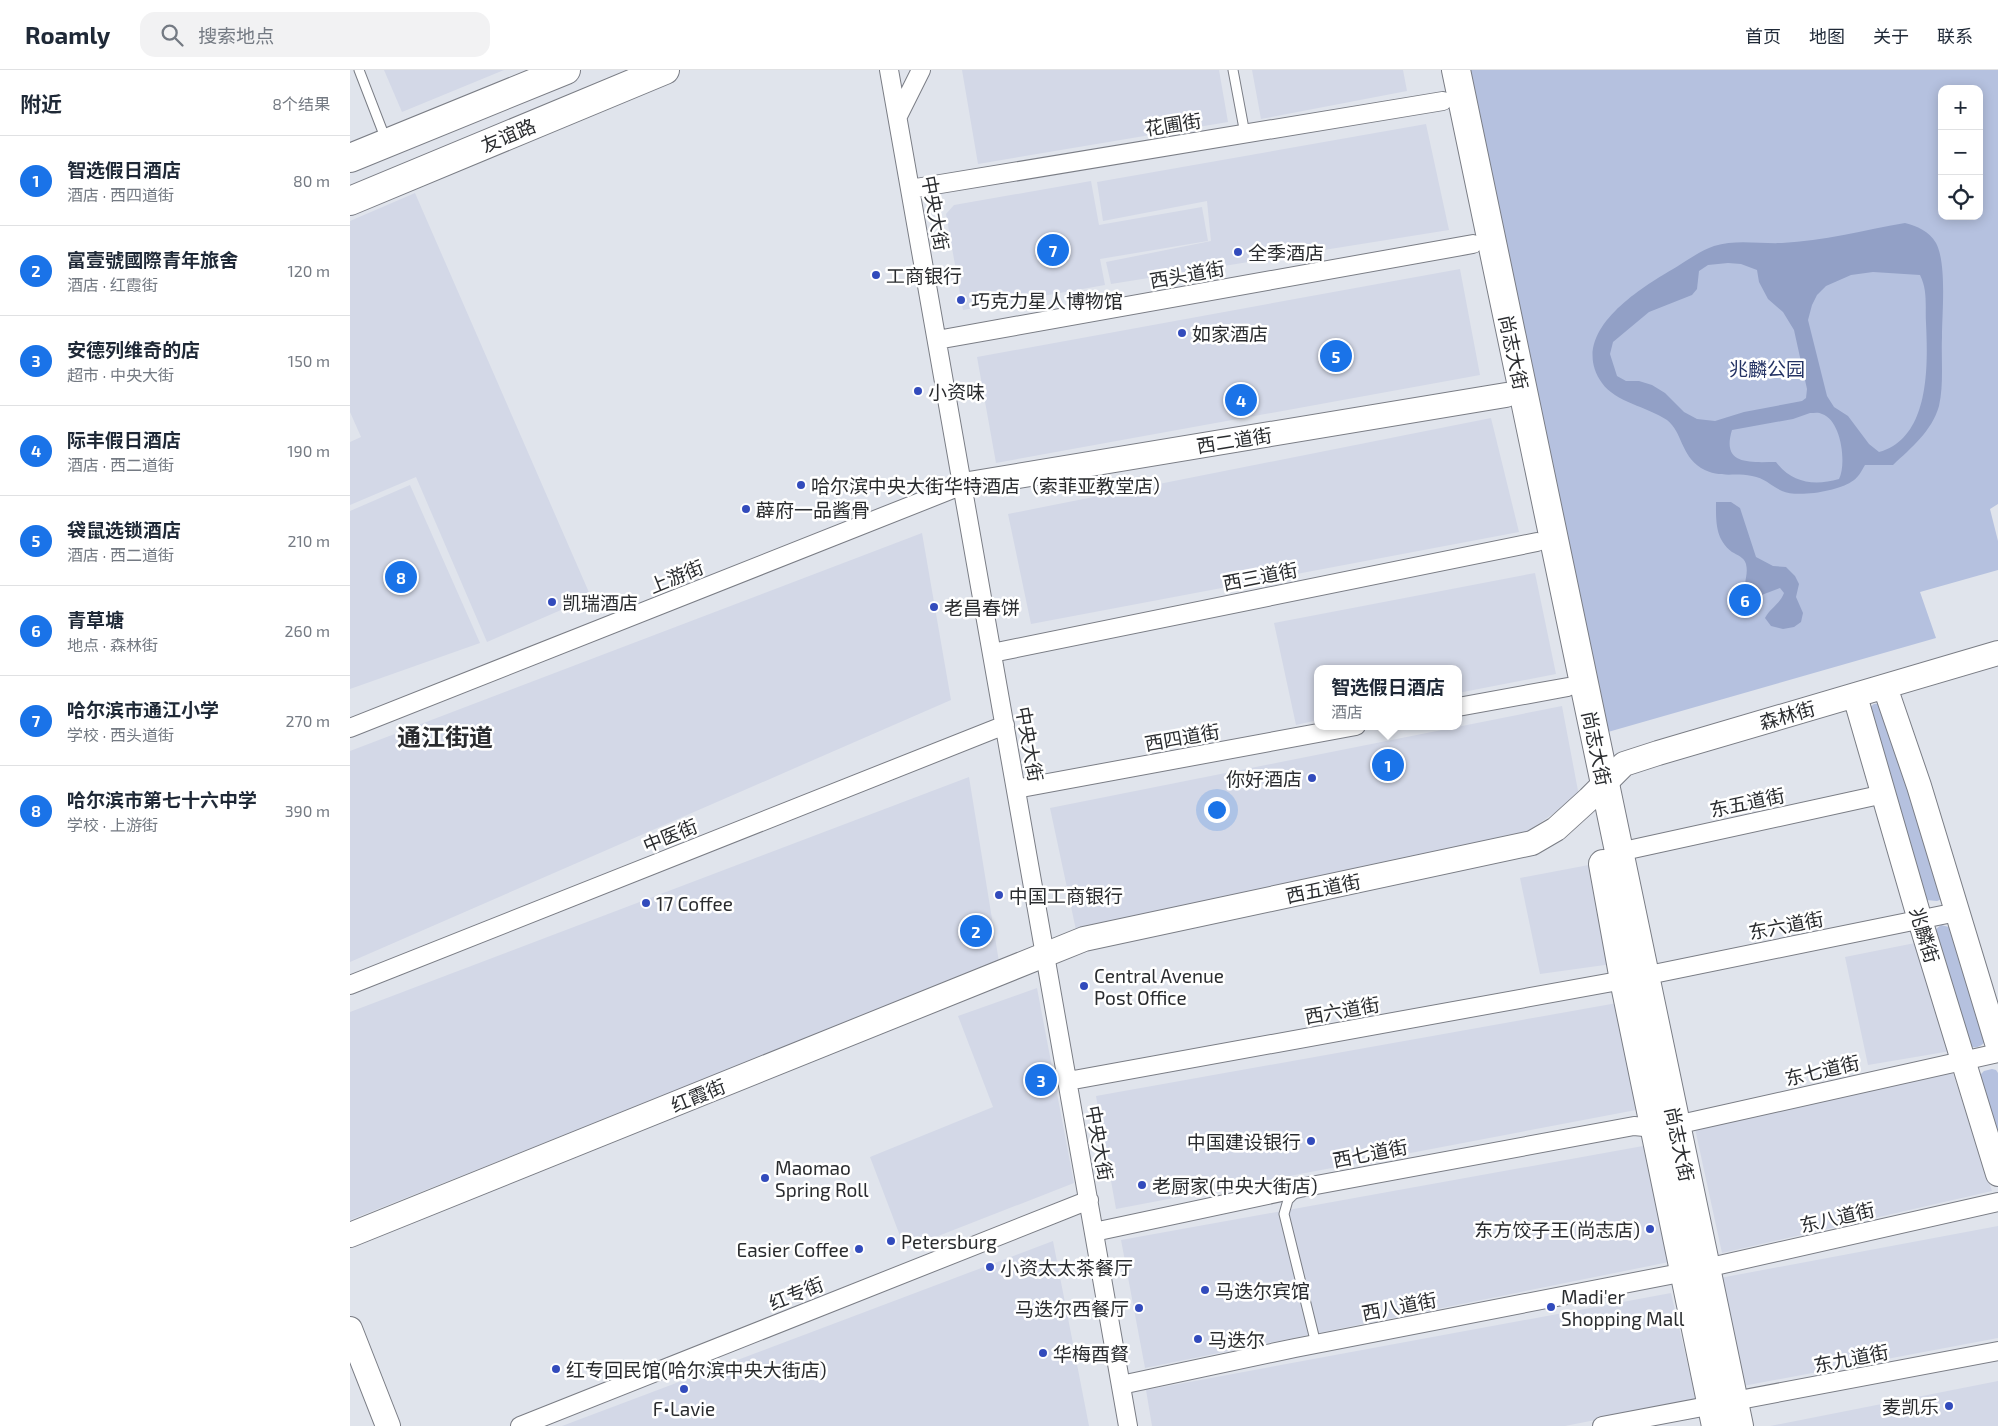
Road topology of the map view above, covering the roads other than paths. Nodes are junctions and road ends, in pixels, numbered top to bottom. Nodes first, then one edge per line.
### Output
1 (358, 70) edge
2 (566, 70) edge
3 (665, 70) edge
4 (889, 70) edge
5 (922, 70) edge
6 (1233, 70) edge
7 (1437, 70) edge
8 (1456, 70) edge
9 (1443, 101) junction
10 (898, 116) junction
11 (1245, 134) junction
12 (387, 142) junction
13 (350, 158) edge
14 (910, 189) junction
15 (350, 201) edge
16 (1473, 244) junction
17 (937, 340) junction
18 (1506, 396) junction
19 (963, 485) junction
20 (1537, 542) junction
21 (992, 653) junction
22 (1998, 653) edge
23 (1568, 687) junction
24 (1885, 687) junction
25 (1855, 696) junction
26 (1462, 707) edge
27 (1005, 725) junction
28 (350, 728) edge
29 (1334, 730) edge
30 (1016, 789) junction
31 (1597, 791) junction
32 (1884, 794) junction
33 (1619, 852) junction
34 (1957, 912) junction
35 (1920, 920) junction
36 (1046, 955) junction
37 (1634, 978) junction
38 (350, 985) edge
39 (1998, 1046) edge
40 (1998, 1053) edge
41 (1963, 1061) junction
42 (1068, 1081) junction
43 (1665, 1126) junction
44 (1998, 1174) edge
45 (1300, 1188) junction
46 (1089, 1200) junction
47 (1998, 1202) edge
48 (1094, 1232) junction
49 (350, 1235) edge
50 (1695, 1270) junction
51 (350, 1329) edge
52 (1316, 1344) junction
53 (1998, 1351) edge
54 (1121, 1384) junction
55 (1725, 1415) edge
56 (388, 1426) edge
57 (520, 1426) edge
58 (1128, 1426) edge
59 (1602, 1426) edge

1 - 12 lane
2 - 12 main road, 友谊路
3 - 15 main road, 友谊路
4 - 10 street, 中央大街
5 - 10 street
6 - 11 lane
7 - 9 main road, 尚志大街
8 - 31 main road, 尚志大街
9 - 11 street, 花圃街
9 - 16 main road, 尚志大街
10 - 14 street, 中央大街
11 - 14 street, 花圃街
12 - 13 main road, 友谊路
14 - 17 street, 中央大街
16 - 17 street, 西头道街
16 - 18 main road, 尚志大街
17 - 19 street, 中央大街
18 - 19 main road, 西二道街
18 - 20 main road, 尚志大街
19 - 21 street, 中央大街
19 - 28 street, 上游街
20 - 21 street, 西三道街
20 - 23 main road, 尚志大街
21 - 27 street, 中央大街
22 - 24 main road, 森林街
23 - 26 street
23 - 31 main road, 尚志大街
24 - 25 main road, 森林街
24 - 34 main road, 兆麟街
25 - 31 main road, 森林街
25 - 32 main road, 兆麟街
27 - 30 street, 中央大街
27 - 38 street, 中医街
29 - 30 street, 西四道街
30 - 36 street, 中央大街
31 - 33 main road, 尚志大街
31 - 36 main road, 西五道街
31 - 37 main road, 尚志大街
32 - 33 street, 东五道街
32 - 35 main road, 兆麟街
33 - 37 main road, 尚志大街
34 - 35 street, 东六道街
34 - 39 main road, 兆麟街
35 - 37 street, 东六道街
35 - 41 main road, 兆麟街
36 - 42 street, 中央大街
36 - 49 main road, 红霞街
37 - 42 street, 西六道街
37 - 43 main road, 尚志大街
40 - 41 street, 东七道街
41 - 43 street, 东七道街
41 - 44 main road, 兆麟街
42 - 46 street, 中央大街
43 - 45 street, 西七道街
43 - 50 main road, 尚志大街
45 - 48 street, 西七道街
45 - 52 lane
46 - 48 street, 中央大街
46 - 57 street, 红专街
47 - 50 street, 东八道街
48 - 54 street, 中央大街
50 - 52 street, 西八道街
50 - 55 main road, 尚志大街
51 - 56 main road
52 - 54 street, 西八道街
53 - 55 street, 东九道街
54 - 58 street, 中央大街
55 - 59 street, 东九道街

